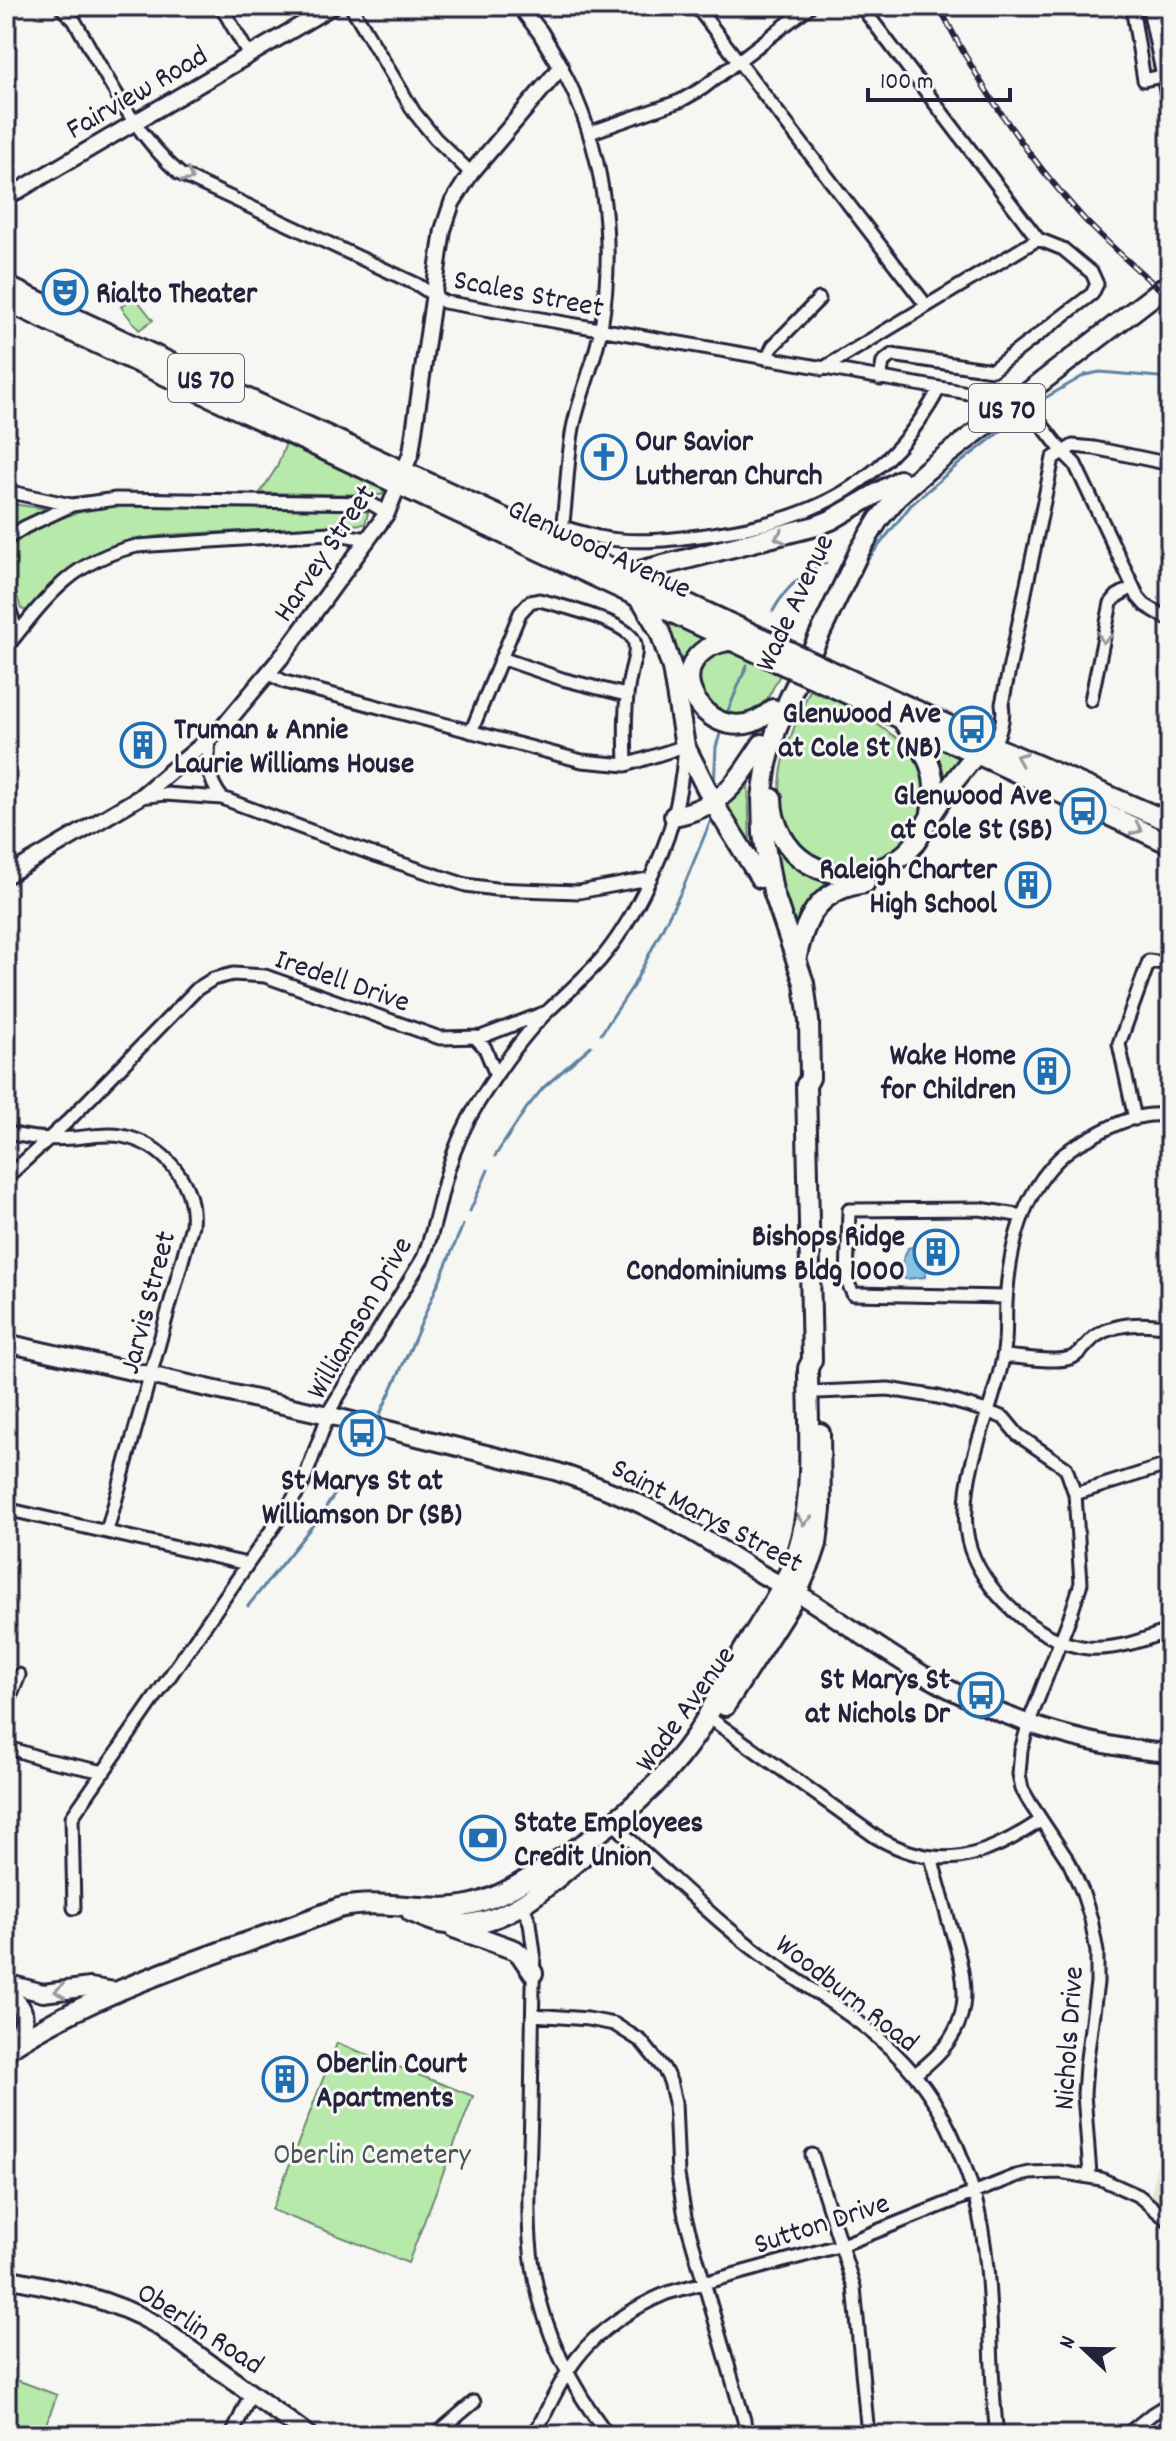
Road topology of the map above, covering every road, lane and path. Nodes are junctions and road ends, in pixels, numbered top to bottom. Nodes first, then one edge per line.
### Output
1 (60, 6) edge
2 (221, 6) edge
3 (333, 6) edge
4 (351, 6) edge
5 (520, 6) edge
6 (696, 6) edge
7 (810, 6) edge
8 (861, 6) edge
9 (1132, 6) edge
10 (1152, 6) edge
11 (249, 55) junction
12 (738, 60) junction
13 (561, 67) junction
14 (1168, 84) edge
15 (135, 121) junction
16 (589, 133) junction
17 (471, 173) junction
18 (6, 198) edge
19 (1038, 239) junction
20 (1168, 274) edge
21 (6, 286) edge
22 (433, 297) junction
23 (819, 299) dead end
24 (6, 301) edge
25 (926, 305) junction
26 (601, 330) junction
27 (767, 359) junction
28 (822, 369) junction
29 (880, 379) junction
30 (939, 389) junction
31 (1012, 398) junction
32 (1062, 451) junction
33 (1170, 464) edge
34 (402, 478) junction
35 (900, 480) junction
36 (6, 491) edge
37 (72, 505) junction
38 (387, 513) junction
39 (561, 535) junction
40 (6, 539) edge
41 (368, 539) junction
42 (628, 574) junction
43 (1133, 587) junction
44 (633, 593) junction
45 (6, 598) edge
46 (672, 604) junction
47 (1170, 620) edge
48 (660, 632) junction
49 (17, 633) junction
50 (733, 640) junction
51 (6, 648) edge
52 (780, 655) junction
53 (501, 658) junction
54 (690, 673) junction
55 (269, 674) junction
56 (824, 676) junction
57 (626, 695) junction
58 (1091, 700) dead end
59 (773, 709) junction
60 (904, 721) junction
61 (471, 732) junction
62 (209, 739) junction
63 (762, 744) junction
64 (685, 746) junction
65 (985, 750) junction
66 (767, 764) junction
67 (626, 765) junction
68 (140, 797) junction
69 (222, 798) junction
70 (713, 802) junction
71 (674, 816) junction
72 (929, 819) junction
73 (1170, 822) edge
74 (1170, 844) edge
75 (6, 876) edge
76 (760, 878) junction
77 (648, 879) junction
78 (797, 956) junction
79 (1170, 964) edge
80 (547, 1012) junction
81 (475, 1037) junction
82 (496, 1075) junction
83 (806, 1085) junction
84 (1170, 1116) edge
85 (1135, 1119) junction
86 (6, 1132) edge
87 (46, 1140) junction
88 (6, 1178) edge
89 (1023, 1216) junction
90 (1006, 1297) junction
91 (1170, 1327) edge
92 (6, 1343) edge
93 (1004, 1356) junction
94 (812, 1360) junction
95 (150, 1376) junction
96 (818, 1392) junction
97 (987, 1411) junction
98 (328, 1415) junction
99 (1170, 1464) edge
100 (1075, 1494) junction
101 (6, 1509) edge
102 (107, 1531) junction
103 (247, 1564) junction
104 (790, 1589) junction
105 (1170, 1630) edge
106 (1060, 1641) junction
107 (19, 1675) dead end
108 (6, 1707) edge
109 (711, 1719) junction
110 (1029, 1722) junction
111 (6, 1747) edge
112 (1170, 1753) edge
113 (104, 1772) junction
114 (1040, 1821) junction
115 (616, 1825) junction
116 (931, 1857) junction
117 (561, 1859) junction
118 (523, 1906) junction
119 (74, 1908) dead end
120 (439, 1916) junction
121 (533, 1973) junction
122 (6, 1983) edge
123 (114, 1991) junction
124 (6, 1995) edge
125 (533, 2015) junction
126 (6, 2050) edge
127 (915, 2074) junction
128 (812, 2155) dead end
129 (1090, 2175) junction
130 (974, 2194) junction
131 (1170, 2222) edge
132 (842, 2245) junction
133 (6, 2278) edge
134 (704, 2283) junction
135 (567, 2372) junction
136 (251, 2393) junction
137 (474, 2402) dead end
138 (1170, 2403) edge
139 (448, 2424) junction
140 (232, 2435) edge
141 (308, 2435) edge
142 (435, 2435) edge
143 (458, 2435) edge
144 (534, 2435) edge
145 (608, 2435) edge
146 (746, 2435) edge
147 (868, 2435) edge
148 (997, 2435) edge
149 (1126, 2435) edge

1 - 15 street, Scales Street
2 - 11 street
3 - 11 street, Fairview Road
4 - 17 street
5 - 13 street
6 - 12 street
7 - 12 street
8 - 19 street
9 - 14 street
10 - 14 main road
11 - 15 street, Fairview Road
12 - 16 street
12 - 25 street
13 - 16 street
13 - 17 street, Harvey Street
15 - 18 street, Fairview Road
15 -> 22 street, Scales Street
16 - 26 street
17 - 22 street, Harvey Street
19 - 25 street
19 - 29 street
20 - 31 main road, Wade Avenue / US 70
21 - 34 main road, Glenwood Avenue / US 70
22 - 26 street, Scales Street
22 - 34 street, Harvey Street
23 - 27 street
24 - 34 main road, Glenwood Avenue / US 70
25 - 28 street
26 - 27 street, Scales Street
26 - 39 street
27 - 28 street, Scales Street
28 - 29 street, Scales Street
29 - 30 street, Scales Street
30 - 31 street, Scales Street
30 - 39 street
31 - 32 street
31 - 35 main road, Wade Avenue / US 70
31 - 66 main road, Wade Avenue / US 70
32 - 33 street
32 - 43 street
32 - 65 street
34 - 38 street, Harvey Street
34 - 39 main road, Glenwood Avenue / US 70
34 - 44 main road, Glenwood Avenue / US 70
35 -> 42 main road, US 70
35 - 59 main road, Wade Avenue
36 - 37 street
37 - 38 street
37 - 40 street
38 - 41 street, Harvey Street
39 - 42 main road, Glenwood Avenue / US 70
41 - 49 street
41 - 55 street, Harvey Street
42 - 46 main road, Glenwood Avenue
43 - 47 street
43 -> 58 street
44 - 46 main road, Glenwood Avenue / US 70
44 - 48 main road
45 - 49 street
46 - 48 main road
46 - 50 main road, Glenwood Avenue / US 70
46 - 52 main road, Glenwood Avenue
48 - 64 main road
49 - 51 street
50 - 52 main road, Glenwood Avenue / US 70
50 - 54 main road
52 - 56 main road, Glenwood Avenue / US 70, bridge
53 - 57 street
53 - 57 street
53 - 61 street
54 - 59 main road
54 - 64 main road
55 - 61 street
55 - 62 street, Harvey Street
56 - 60 main road, Glenwood Avenue / US 70
56 - 65 main road, Glenwood Avenue
57 - 67 street
59 - 63 main road, Wade Avenue
60 - 65 main road, Glenwood Avenue
60 - 72 main road, US 70
61 - 67 street
62 - 68 street, Harvey Street
62 - 69 street
63 - 70 main road
63 - 76 main road, Wade Avenue
64 - 67 street
64 - 70 main road
64 - 71 street, Williamson Drive
65 - 72 main road
73 -> 65 main road, Glenwood Avenue
65 -> 74 main road, Glenwood Avenue
65 - 78 main road
66 - 72 main road, US 70
66 - 78 main road, Wade Avenue
68 - 69 street
68 - 75 street, Harvey Street
69 - 77 street
70 - 71 main road
70 - 76 main road
71 - 77 street, Williamson Drive
76 - 83 main road, Wade Avenue
77 - 80 street, Williamson Drive
78 - 83 main road, Wade Avenue
79 - 85 street
80 - 81 street, Iredell Drive
80 - 82 street, Williamson Drive
81 - 82 street
81 - 87 street, Iredell Drive
82 - 98 street, Williamson Drive
83 - 94 main road, Wade Avenue
84 - 85 street
85 - 89 street
86 - 87 street, Jarvis Street
87 - 88 street, Iredell Drive
87 - 95 street, Jarvis Street
89 - 90 street
89 - 90 street
90 - 93 street
91 - 93 street
92 - 95 main road, Saint Marys Street
93 - 97 street
94 - 96 main road, Wade Avenue
94 -> 104 main road, Wade Avenue
95 - 98 main road, Saint Marys Street
95 - 102 street, Jarvis Street
96 - 97 street
96 - 104 main road, Wade Avenue
97 - 100 street
97 - 106 street
98 - 103 street, Williamson Drive
98 - 104 main road, Saint Marys Street
99 - 100 street
100 - 106 street, Nichols Drive
101 - 102 street
102 - 103 street
103 - 113 street, Williamson Drive
104 - 109 main road, Wade Avenue
104 - 110 main road, Saint Marys Street
105 - 106 street
106 - 110 street, Nichols Drive
107 - 108 street
109 - 115 main road, Wade Avenue
109 - 116 street
110 - 112 main road, Saint Marys Street
110 - 114 street, Nichols Drive
111 - 113 street
113 - 119 street, Williamson Drive
114 - 116 street
114 - 129 street, Nichols Drive
115 - 117 main road, Wade Avenue
115 - 118 main road, Wade Avenue
115 - 127 street, Woodburn Road
116 - 127 street
117 - 118 main road
117 - 120 main road, Wade Avenue
118 - 120 main road, Wade Avenue
118 - 121 street
120 - 121 main road
120 - 123 main road, Wade Avenue
121 - 125 street
123 -> 122 main road
123 - 126 main road, Wade Avenue
124 - 126 main road
125 - 134 street
125 - 135 street
127 - 130 street, Woodburn Road
128 - 132 street
129 - 130 street, Sutton Drive
129 - 131 street, Sutton Drive
130 - 132 street, Sutton Drive
130 - 148 street, Woodburn Road
132 - 134 street, Sutton Drive
132 - 147 street
133 - 136 main road, Oberlin Road
134 - 135 street, Sutton Drive
134 - 146 street
135 - 144 street, Sutton Drive
135 - 145 street
136 - 140 street
136 - 141 main road, Oberlin Road
137 - 139 street
138 - 149 street
139 - 142 street
139 - 143 street

